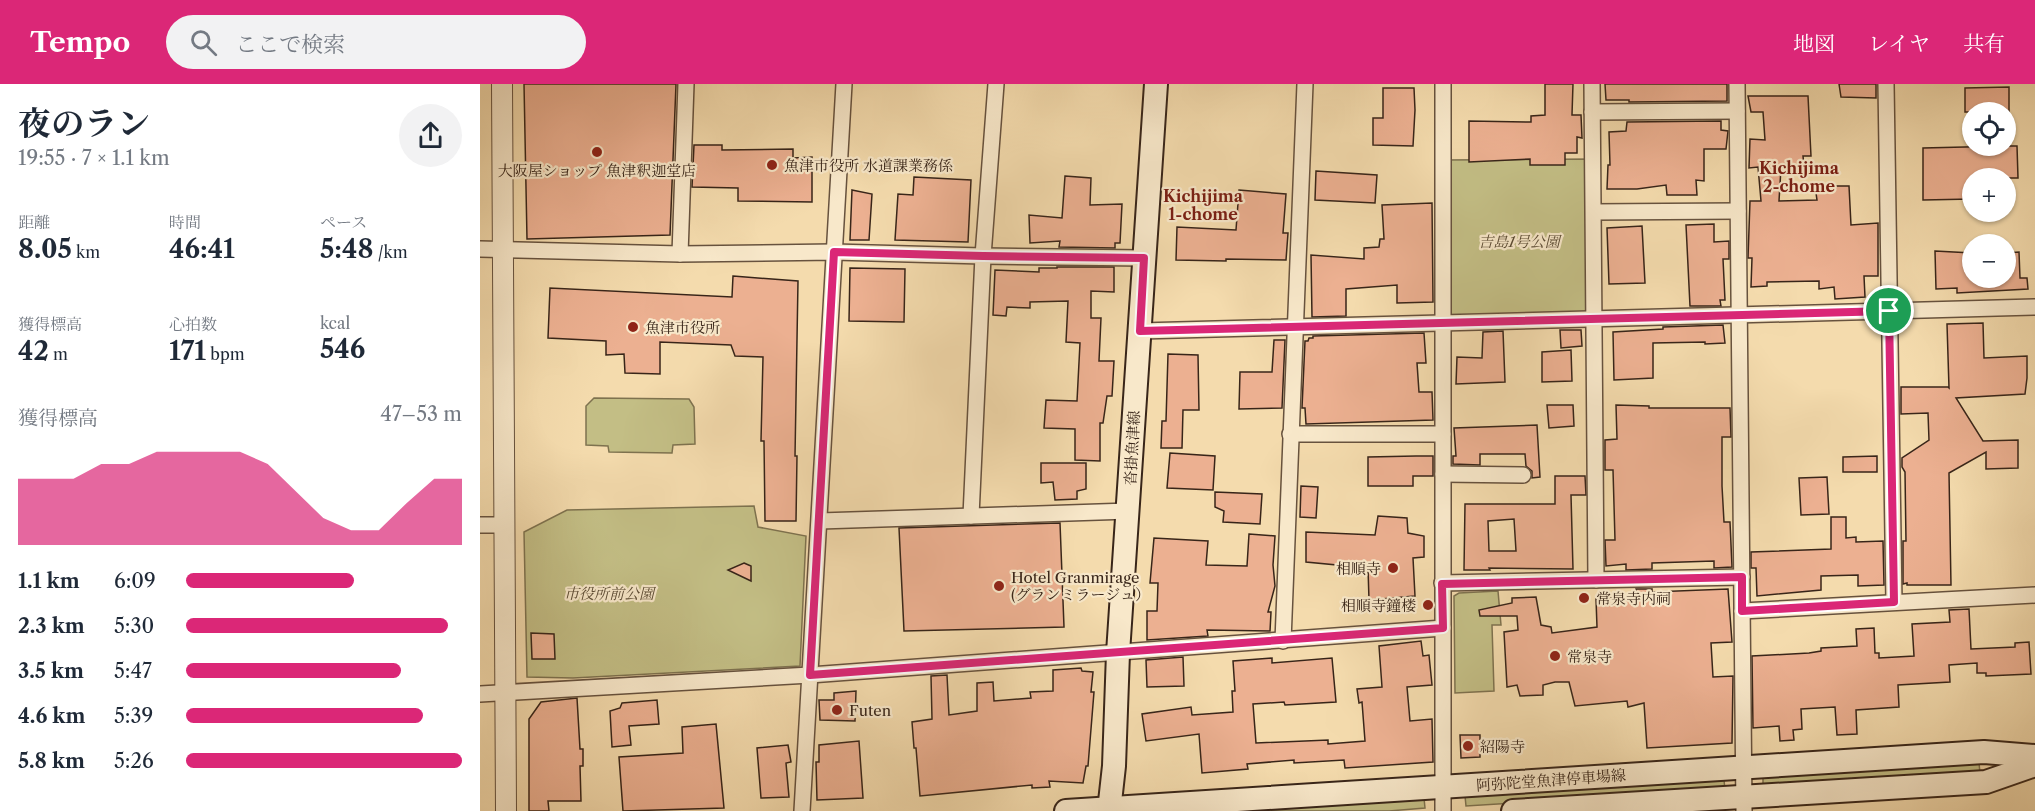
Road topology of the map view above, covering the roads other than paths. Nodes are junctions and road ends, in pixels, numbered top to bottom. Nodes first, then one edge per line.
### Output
1 (502, 84) edge
2 (686, 84) edge
3 (844, 84) edge
4 (996, 84) edge
5 (1156, 84) edge
6 (1305, 84) edge
7 (1443, 84) edge
8 (1592, 84) edge
9 (1737, 84) edge
10 (1886, 84) edge
11 (1737, 111) junction
12 (1593, 112) junction
13 (1738, 211) junction
14 (1594, 212) junction
15 (480, 249) edge
16 (503, 249) junction
17 (834, 252) junction
18 (680, 254) junction
19 (983, 256) junction
20 (1144, 258) junction
21 (2035, 308) edge
22 (1889, 311) junction
23 (1739, 315) junction
24 (1595, 319) junction
25 (1443, 323) junction
26 (1294, 327) junction
27 (1140, 331) junction
28 (1290, 434) junction
29 (1443, 434) junction
30 (1443, 474) junction
31 (1523, 475) dead end
32 (1129, 511) junction
33 (971, 516) junction
34 (820, 521) junction
35 (480, 525) edge
36 (505, 525) junction
37 (1742, 577) junction
38 (1596, 580) junction
39 (1442, 584) junction
40 (2035, 595) edge
41 (1894, 602) junction
42 (1742, 611) junction
43 (1443, 628) junction
44 (1283, 641) junction
45 (1118, 653) junction
46 (810, 675) junction
47 (505, 692) junction
48 (480, 694) edge
49 (2035, 756) edge
50 (2035, 765) edge
51 (1744, 768) junction
52 (1443, 787) junction
53 (1744, 804) edge
54 (1109, 810) edge
55 (506, 811) edge
56 (802, 811) edge
57 (1066, 811) edge
58 (1443, 811) edge
59 (1513, 811) edge

1 - 16 street
2 - 18 street
3 - 17 street
4 - 19 street
5 - 20 main road, 沓掛魚津線
6 - 26 street
7 - 25 street
8 - 12 street
9 - 11 street
10 - 22 street
11 - 12 street
11 - 13 street
12 - 14 street
13 - 14 street
13 - 23 street
14 - 24 street
15 - 16 street
16 - 18 street
16 - 36 street
17 - 18 street
17 - 19 street
17 - 34 street
19 - 20 street
19 - 33 street
20 - 27 main road, 沓掛魚津線
21 - 22 street
22 - 23 street
22 - 41 street
23 - 24 street
23 - 37 street
24 - 25 street
24 - 38 street
25 - 26 street
25 - 29 street
26 - 27 street
26 - 28 street
27 - 32 main road, 沓掛魚津線
28 - 29 street
28 - 44 street
29 - 30 street
30 - 31 street
30 - 39 street
32 - 33 street
32 - 45 main road, 沓掛魚津線
33 - 34 street
34 - 46 street
35 - 36 street
36 - 47 street
37 - 38 street
37 - 42 street
38 - 39 street
39 - 43 street
40 - 41 street
41 - 42 street
42 - 51 street
43 - 44 street
43 - 52 street
44 - 45 street
45 - 46 street
45 - 54 main road, 沓掛魚津線
46 - 47 street
46 - 56 street
47 - 48 street
47 - 55 street
49 - 51 main road, 阿弥陀堂魚津停車場線
50 - 53 main road, 阿弥陀堂魚津停車場線
51 - 52 main road, 阿弥陀堂魚津停車場線
51 - 53 street
52 - 54 main road, 阿弥陀堂魚津停車場線
52 - 58 street
53 - 59 main road, 阿弥陀堂魚津停車場線
54 - 57 main road, 阿弥陀堂魚津停車場線

